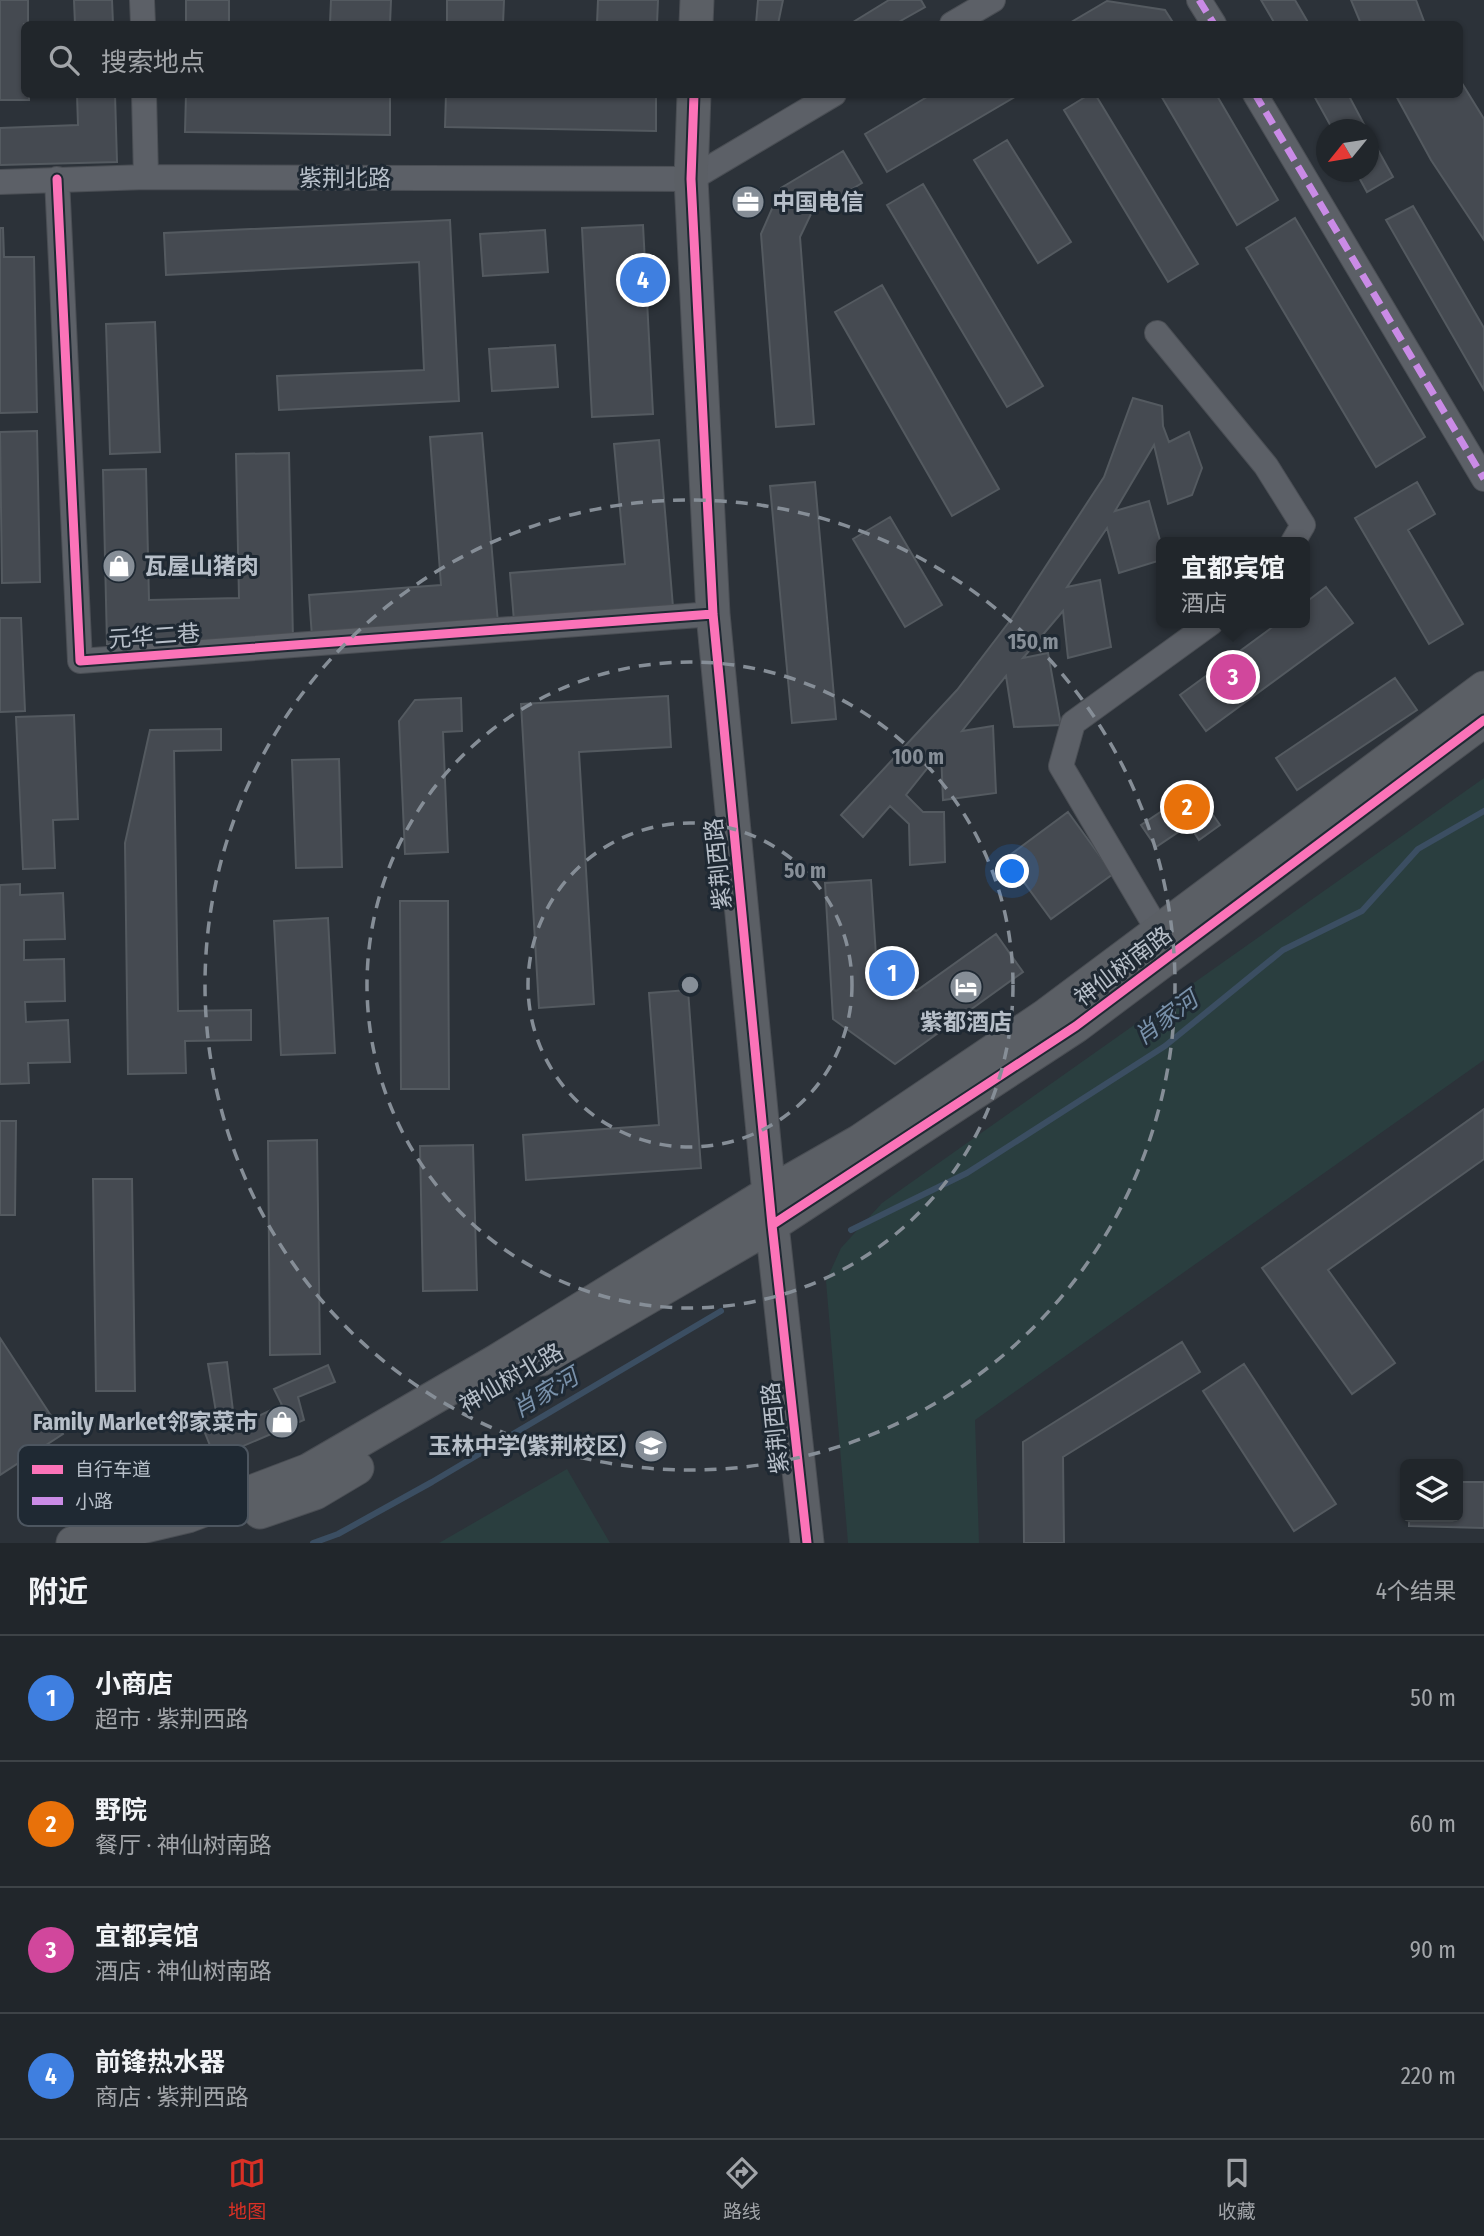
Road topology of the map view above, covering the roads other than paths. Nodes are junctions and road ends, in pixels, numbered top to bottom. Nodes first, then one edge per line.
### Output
1 (142, 0) edge
2 (697, 0) edge
3 (993, 0) edge
4 (1199, 0) edge
5 (143, 21) edge
6 (696, 21) edge
7 (956, 21) edge
8 (1212, 21) edge
9 (144, 98) edge
10 (694, 98) edge
11 (827, 98) edge
12 (1257, 98) edge
13 (146, 177) junction
14 (57, 179) junction
15 (691, 179) junction
16 (0, 182) edge
17 (1157, 333) dead end
18 (1484, 479) edge
19 (1296, 537) edge
20 (713, 614) junction
21 (1205, 628) edge
22 (1484, 688) edge
23 (1484, 720) edge
24 (1165, 942) junction
25 (771, 1209) junction
26 (248, 1493) edge
27 (248, 1516) edge
28 (145, 1526) edge
29 (220, 1526) edge
30 (73, 1543) edge
31 (164, 1543) edge
32 (807, 1543) edge

1 - 5 street
2 - 6 main road
3 - 7 street
4 - 8 street
9 - 13 street
10 - 15 main road, 紫荆西路
11 - 15 street
12 - 18 street
13 - 14 street, 紫荆北路
13 - 15 street, 紫荆北路
14 - 16 street, 紫荆北路
14 - 20 street, 元华二巷
15 - 20 main road, 紫荆西路
17 - 19 street
20 - 25 main road, 紫荆西路
21 - 24 street
22 - 24 main road
23 - 24 main road, 神仙树南路
24 - 25 main road, 神仙树南路
25 - 26 main road
25 - 27 main road, 神仙树北路
25 - 32 main road, 紫荆西路
28 - 30 main road
29 - 31 main road, 神仙树北路

